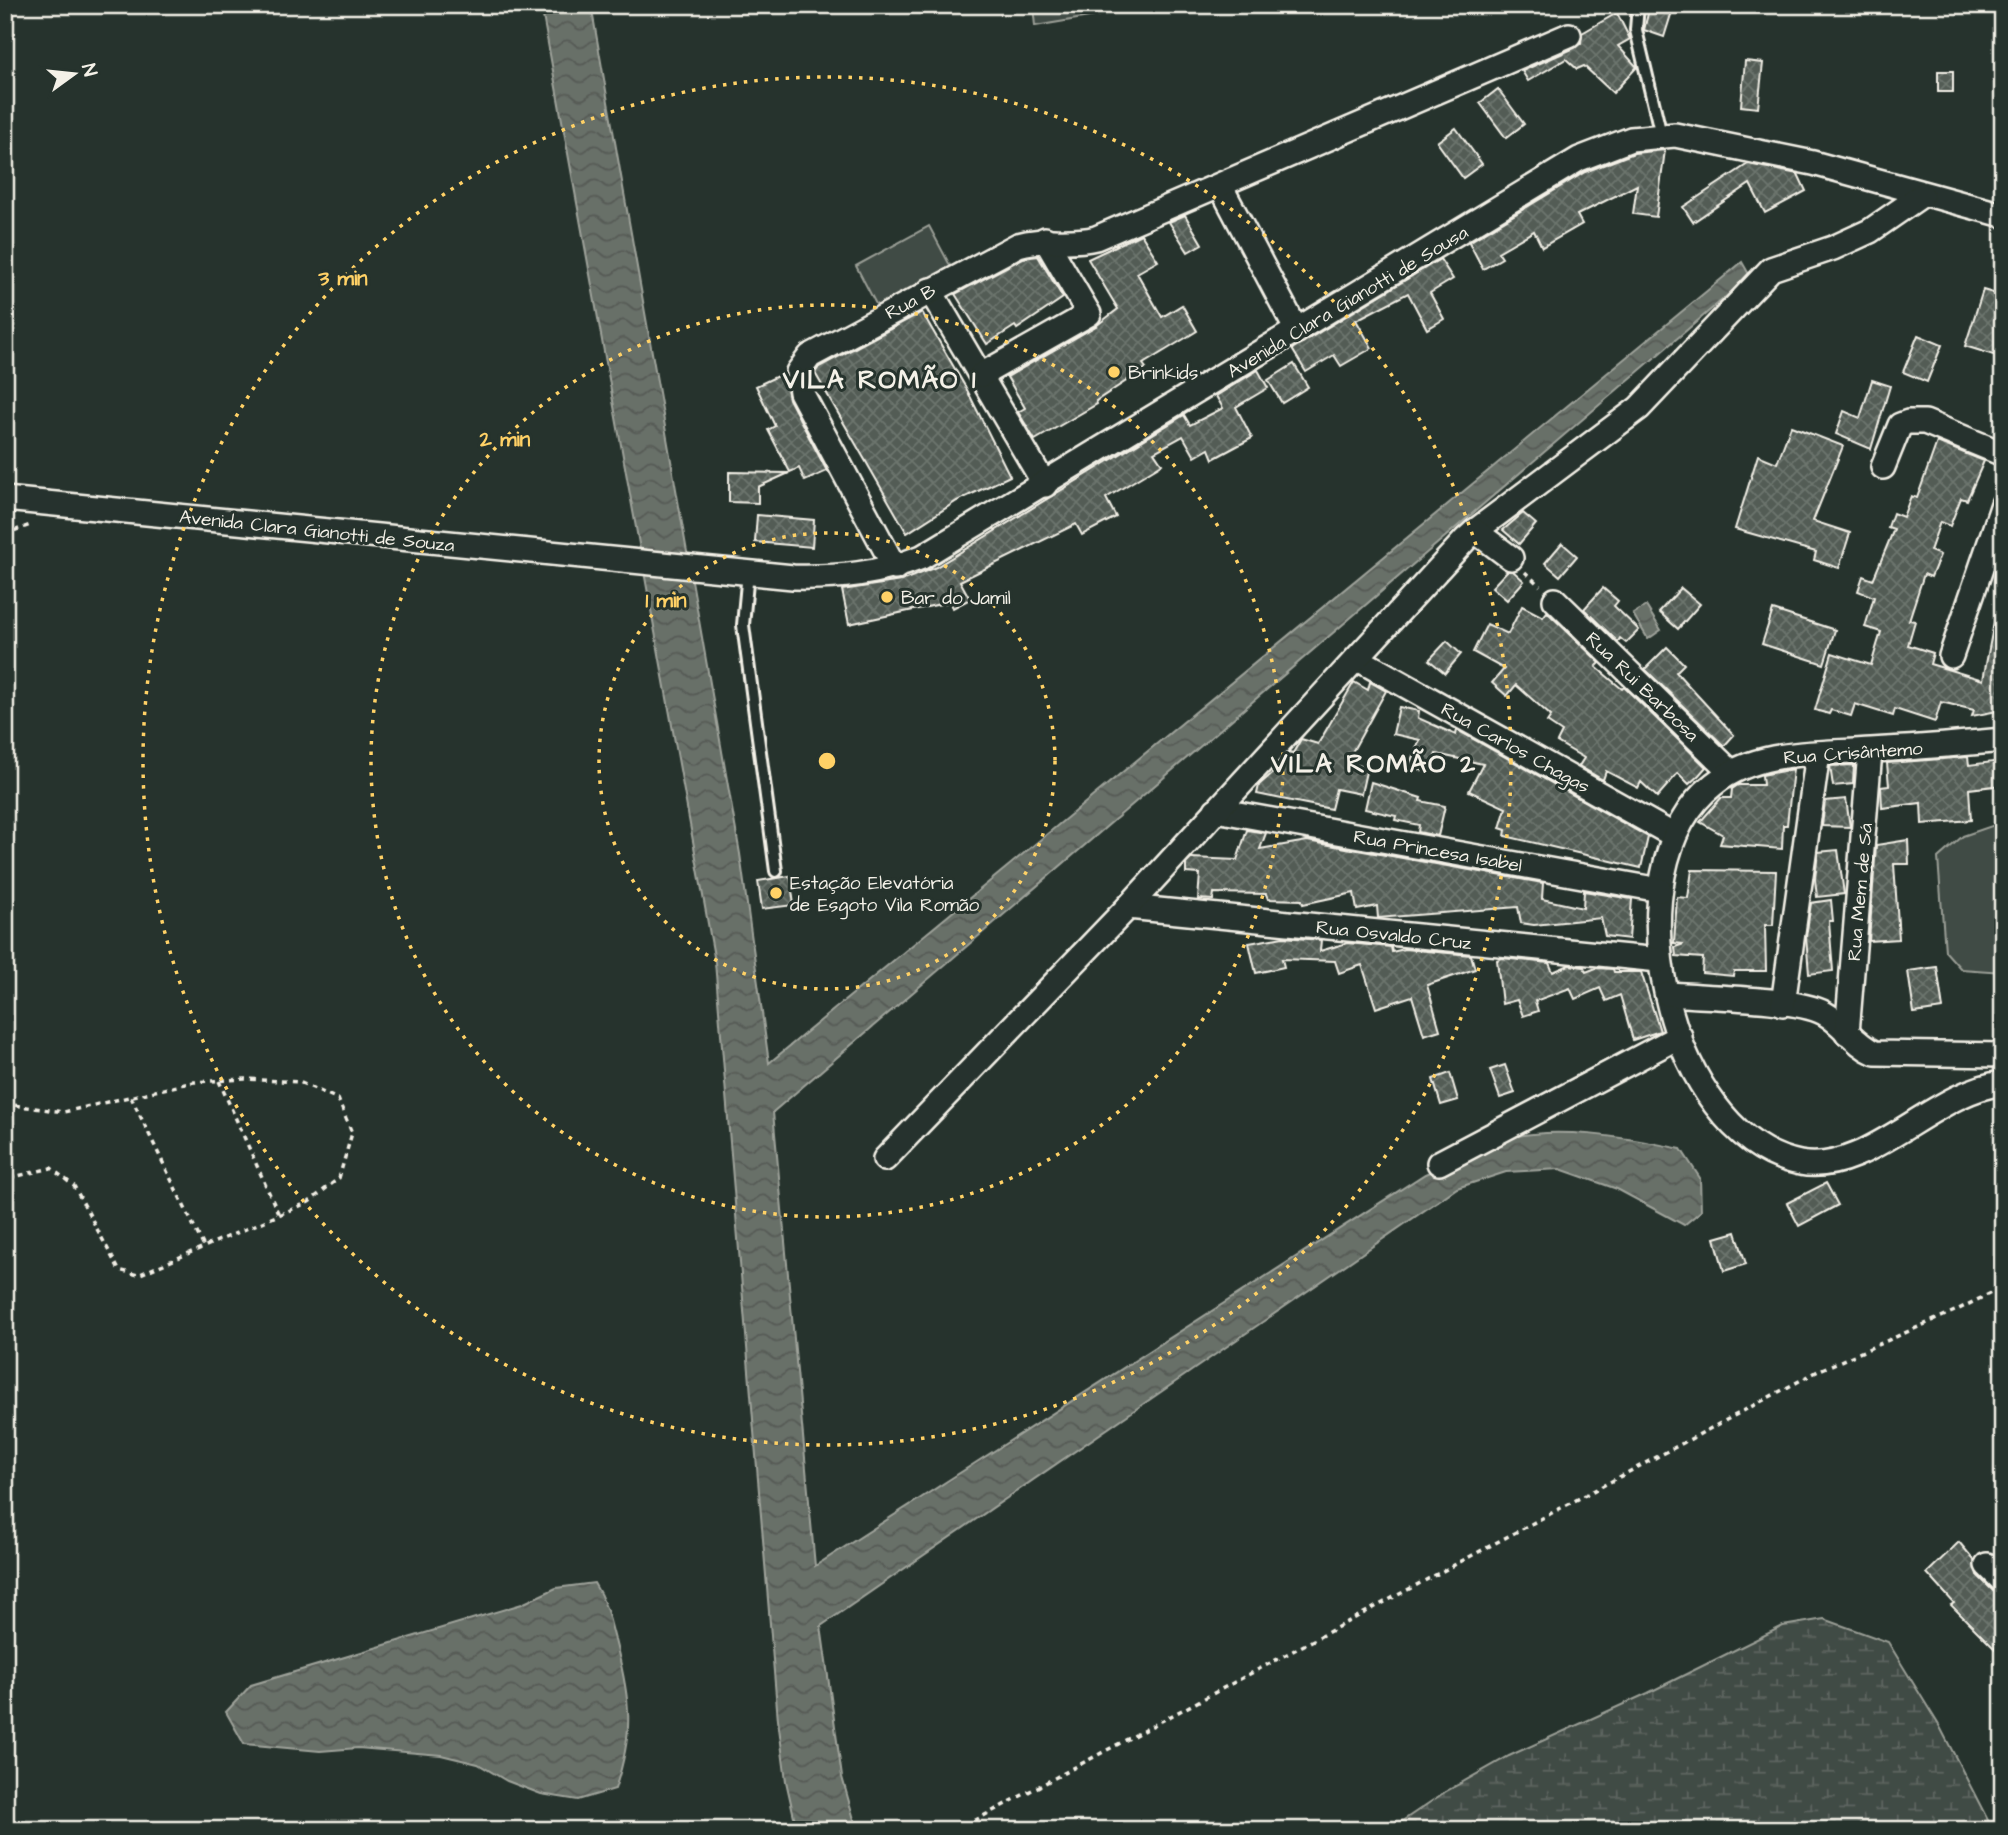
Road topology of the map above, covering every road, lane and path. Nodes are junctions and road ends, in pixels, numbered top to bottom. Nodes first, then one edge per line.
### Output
1 (1638, 5) edge
2 (1569, 35) dead end
3 (1661, 135) junction
4 (1221, 187) junction
5 (1922, 195) junction
6 (2003, 215) edge
7 (1038, 240) junction
8 (930, 290) junction
9 (1297, 331) junction
10 (981, 375) junction
11 (2003, 454) edge
12 (1883, 467) dead end
13 (1045, 485) junction
14 (5, 499) edge
15 (2003, 504) edge
16 (1475, 531) junction
17 (1511, 558) joint
18 (629, 560) joint
19 (895, 568) junction
20 (748, 572) junction
21 (1555, 600) joint
22 (1951, 656) dead end
23 (1358, 659) junction
24 (2003, 740) edge
25 (1870, 751) junction
26 (1818, 753) junction
27 (1731, 772) junction
28 (1216, 810) junction
29 (1673, 835) junction
30 (776, 871) dead end
31 (1660, 890) junction
32 (1128, 908) junction
33 (1659, 960) junction
34 (1668, 994) junction
35 (1783, 1004) junction
36 (1847, 1033) junction
37 (1680, 1036) junction
38 (2003, 1055) edge
39 (219, 1081) junction
40 (2003, 1083) edge
41 (131, 1097) junction
42 (5, 1104) edge
43 (885, 1159) dead end
44 (1439, 1163) dead end
45 (5, 1179) edge
46 (279, 1215) junction
47 (204, 1247) junction
48 (2003, 1287) edge
49 (957, 1830) edge

1 - 3 lane
2 - 4 street
3 - 5 street, Avenida Clara Gianotti de Sousa
3 - 9 street, Avenida Clara Gianotti de Sousa
4 - 7 street
4 - 9 street
5 - 6 street, Avenida Clara Gianotti de Sousa
5 - 16 street
7 - 8 street, Rua B
7 - 10 street
8 - 10 street
8 - 19 street, Rua B
9 - 13 street, Avenida Clara Gianotti de Sousa
10 - 13 street
11 - 12 street
13 - 19 street, Avenida Clara Gianotti de Sousa
14 - 18 street, Avenida Clara Gianotti de Souza
15 - 22 street
16 - 17 street
16 - 23 street
17 - 21 path
18 - 20 street, Avenida Clara Gianotti de Sousa
19 - 20 street, Avenida Clara Gianotti de Sousa
20 - 30 lane
21 - 27 street, Rua Rui Barbosa
23 - 28 street
23 - 29 street, Rua Carlos Chagas
24 - 25 street, Rua Crisântemo
25 - 26 street, Rua Crisântemo
25 - 36 street, Rua Mem de Sá
26 - 27 street, Rua Crisântemo
26 - 35 street
27 - 29 street, Rua Crisântemo
28 - 31 street, Rua Princesa Isabel
28 - 32 street
29 - 31 street, Rua Crisântemo
31 - 33 street, Rua Crisântemo
32 - 33 street, Rua Osvaldo Cruz
32 - 43 street
33 - 34 street, Rua Crisântemo
34 - 35 street
34 - 37 street, Rua Crisântemo
35 - 36 street
36 - 38 street
37 - 40 street, Rua Crisântemo
37 - 44 street
39 - 41 path
39 - 46 path
39 - 46 path
41 - 42 path
41 - 47 path
45 - 47 path
46 - 47 path
48 - 49 path

